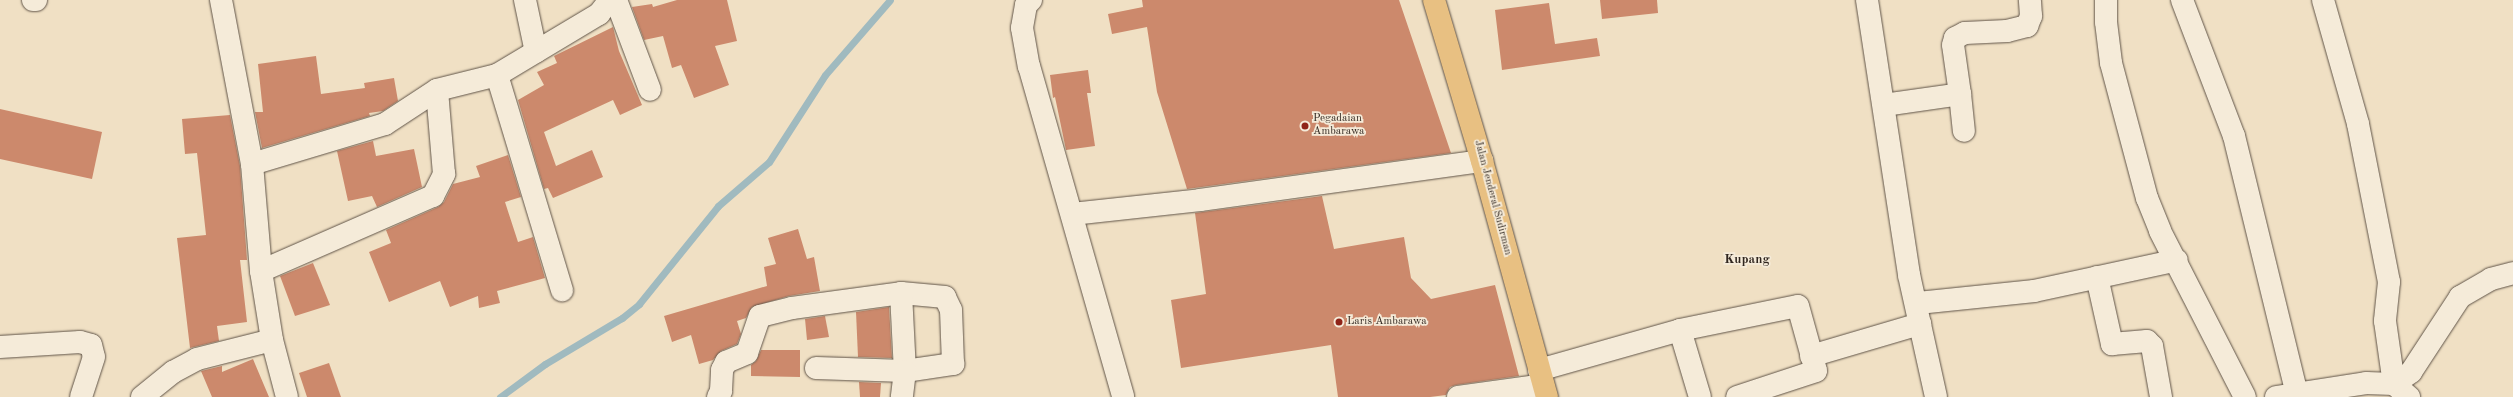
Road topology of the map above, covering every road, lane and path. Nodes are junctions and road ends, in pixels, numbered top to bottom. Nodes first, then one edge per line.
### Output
1 (33, 0) edge
2 (36, 0) edge
3 (221, 0) edge
4 (526, 0) edge
5 (610, 0) edge
6 (616, 0) edge
7 (1031, 0) edge
8 (1434, 0) edge
9 (1868, 0) edge
10 (2030, 0) edge
11 (2106, 0) edge
12 (2182, 0) edge
13 (2323, 0) edge
14 (536, 52) junction
15 (497, 75) junction
16 (437, 90) junction
17 (650, 90) dead end
18 (1960, 94) junction
19 (1884, 105) junction
20 (1964, 131) dead end
21 (1482, 161) junction
22 (252, 164) junction
23 (1072, 214) junction
24 (2177, 260) junction
25 (261, 271) junction
26 (2513, 273) edge
27 (2097, 277) junction
28 (562, 290) dead end
29 (901, 293) junction
30 (1919, 313) junction
31 (1680, 330) junction
32 (2213, 333) junction
33 (272, 340) junction
34 (0, 347) edge
35 (1811, 356) junction
36 (816, 368) dead end
37 (905, 371) junction
38 (1543, 384) edge
39 (2401, 390) edge
40 (2286, 395) edge
41 (81, 397) edge
42 (142, 397) edge
43 (287, 397) edge
44 (718, 397) edge
45 (902, 397) edge
46 (1123, 397) edge
47 (1458, 397) edge
48 (1700, 397) edge
49 (1736, 397) edge
50 (1936, 397) edge
51 (2160, 397) edge
52 (2237, 397) edge
53 (2245, 397) edge

1 - 2 street
3 - 22 street
4 - 14 street
5 - 14 street
6 - 17 street
7 - 23 street
8 - 21 main road, Jalan Jenderal Sudirman
9 - 19 street
10 - 18 street
11 - 24 street
12 - 40 street
13 - 39 street
14 - 15 street
15 - 16 street
15 - 28 street
16 - 22 street
16 - 25 street
18 - 19 street
18 - 20 street
19 - 30 street
21 - 23 street
21 - 38 main road, Jalan Jenderal Sudirman
22 - 25 street
23 - 46 street
24 - 27 street
24 - 32 street
25 - 33 street
26 - 39 street
27 - 30 street
27 - 51 street
29 - 37 street
29 - 37 street
29 - 44 street
30 - 35 street
30 - 50 street
31 - 35 street
31 - 38 street
31 - 48 street
32 - 52 street
32 - 53 street
33 - 42 street
33 - 43 street
34 - 41 street
35 - 49 street
36 - 37 street
37 - 45 street
38 - 47 street
39 - 40 street

